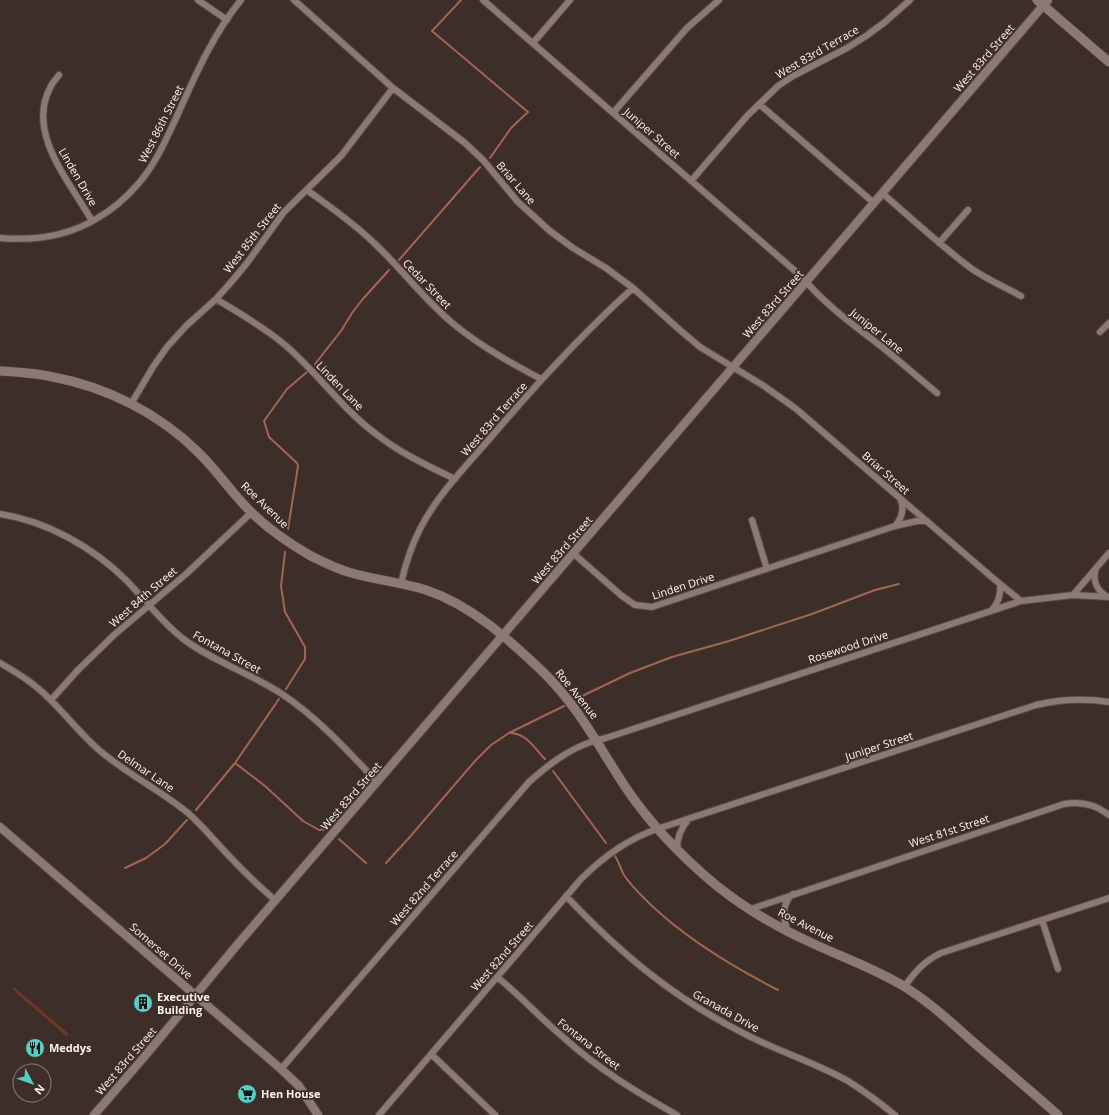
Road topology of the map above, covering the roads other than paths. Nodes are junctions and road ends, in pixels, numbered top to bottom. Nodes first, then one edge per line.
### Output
1 (198, 0) edge
2 (241, 0) edge
3 (294, 0) edge
4 (483, 0) edge
5 (570, 0) edge
6 (719, 0) edge
7 (910, 0) edge
8 (1043, 2) edge
9 (227, 20) junction
10 (533, 43) junction
11 (1109, 62) edge
12 (59, 75) dead end
13 (393, 88) junction
14 (759, 104) junction
15 (613, 113) junction
16 (691, 181) junction
17 (307, 190) junction
18 (882, 193) junction
19 (874, 203) junction
20 (968, 210) dead end
21 (92, 221) junction
22 (0, 238) edge
23 (939, 243) junction
24 (806, 282) junction
25 (633, 288) junction
26 (1021, 296) dead end
27 (216, 299) junction
28 (1109, 323) edge
29 (1100, 332) dead end
30 (733, 367) junction
31 (0, 371) edge
32 (541, 379) junction
33 (936, 393) dead end
34 (131, 404) junction
35 (456, 479) junction
36 (900, 497) junction
37 (252, 512) junction
38 (0, 514) edge
39 (752, 520) dead end
40 (927, 521) junction
41 (895, 526) junction
42 (1109, 553) edge
43 (574, 554) junction
44 (1096, 567) junction
45 (767, 569) junction
46 (401, 584) junction
47 (1000, 584) junction
48 (1073, 594) junction
49 (1107, 597) edge
50 (1021, 601) junction
51 (149, 605) junction
52 (992, 610) junction
53 (502, 636) junction
54 (0, 663) edge
55 (51, 700) junction
56 (1109, 702) edge
57 (597, 740) junction
58 (377, 782) junction
59 (1109, 815) edge
60 (688, 820) junction
61 (0, 827) edge
62 (657, 829) junction
63 (677, 850) junction
64 (794, 893) junction
65 (566, 896) junction
66 (1109, 898) edge
67 (276, 901) junction
68 (751, 909) junction
69 (1042, 920) junction
70 (788, 931) junction
71 (1058, 969) dead end
72 (497, 977) junction
73 (904, 987) junction
74 (196, 996) junction
75 (431, 1054) junction
76 (281, 1069) junction
77 (94, 1115) edge
78 (318, 1115) edge
79 (379, 1115) edge
80 (495, 1115) edge
81 (676, 1115) edge
82 (894, 1115) edge
83 (1058, 1115) edge

1 - 9 street
2 - 9 street, West 86th Street
3 - 13 street, Briar Lane
4 - 10 street, Juniper Street
5 - 10 street
6 - 15 street
7 - 14 street, West 83rd Terrace
8 - 11 main road
8 - 18 street, West 83rd Street
9 - 21 street, West 86th Street
10 - 15 street, Juniper Street
12 - 21 street, Linden Drive
13 - 17 street, West 85th Street
13 - 25 street, Briar Lane
14 - 16 street, West 83rd Terrace
14 - 19 street
15 - 16 street, Juniper Street
16 - 24 street, Juniper Street
17 - 27 street, West 85th Street
17 - 32 street, Cedar Street
18 - 19 street, West 83rd Street
18 - 23 street
19 - 24 street, West 83rd Street
20 - 23 street
21 - 22 street, West 86th Street
23 - 26 street
24 - 30 street, West 83rd Street
24 - 33 street, Juniper Lane
25 - 30 street, Briar Lane
25 - 32 street, West 83rd Terrace
27 - 34 street, West 85th Street
27 - 35 street, Linden Lane
28 - 29 street
30 - 36 street, Briar Street
30 - 43 street, West 83rd Street
31 - 34 main road, Roe Avenue
32 - 35 street, West 83rd Terrace
34 - 37 main road, Roe Avenue
35 - 46 street, West 83rd Terrace
36 - 40 street, Briar Street
36 - 41 street
37 - 46 main road, Roe Avenue
37 - 51 street, West 84th Street
38 - 51 street, Fontana Street
39 - 45 street
40 - 41 street, Linden Drive
40 - 47 street, Briar Street
41 - 45 street, Linden Drive
42 - 44 street
43 - 45 street, Linden Drive
43 - 53 street, West 83rd Street
44 - 48 street
44 - 49 street
46 - 53 main road, Roe Avenue
47 - 50 street, Briar Street
47 - 52 street
48 - 49 street, Rosewood Drive
48 - 50 street, Rosewood Drive
50 - 52 street, Rosewood Drive
51 - 55 street, West 84th Street
51 - 58 street, Fontana Street
52 - 57 street, Rosewood Drive
53 - 57 main road, Roe Avenue
53 - 58 street, West 83rd Street
54 - 55 street, Delmar Lane
55 - 67 street, Delmar Lane
56 - 60 street, Juniper Street
57 - 62 main road, Roe Avenue
57 - 76 street, West 82nd Terrace
58 - 67 street, West 83rd Street
59 - 64 street, West 81st Street
60 - 62 street, Juniper Street
60 - 63 street
61 - 74 street, Somerset Drive
62 - 63 main road, Roe Avenue
62 - 65 street, West 82nd Street
63 - 68 main road, Roe Avenue
64 - 68 street, West 81st Street
64 - 70 street
65 - 72 street, West 82nd Street
65 - 82 street, Granada Drive
66 - 69 street
67 - 74 street, West 83rd Street
68 - 70 main road, Roe Avenue
69 - 71 street
69 - 73 street
70 - 73 main road, Roe Avenue
72 - 75 street, West 82nd Street
72 - 81 street, Fontana Street
73 - 83 main road, Roe Avenue
74 - 76 street, Somerset Drive
74 - 77 street, West 83rd Street
75 - 79 street, West 82nd Street
75 - 80 street
76 - 78 street, Somerset Drive

